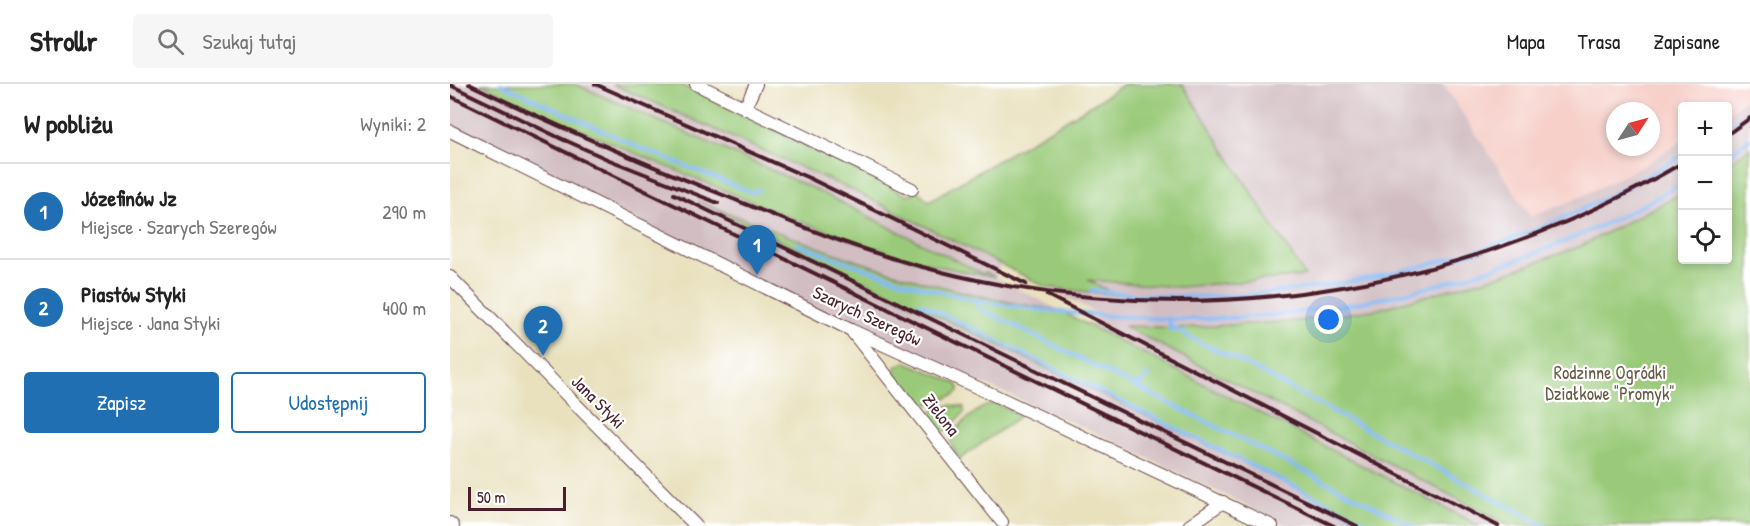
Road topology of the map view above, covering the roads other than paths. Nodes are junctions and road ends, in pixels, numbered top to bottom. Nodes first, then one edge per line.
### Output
1 (696, 84) edge
2 (756, 84) edge
3 (745, 108) junction
4 (450, 131) edge
5 (912, 189) dead end
6 (450, 277) edge
7 (851, 330) junction
8 (1223, 502) junction
9 (1002, 522) dead end
10 (696, 526) edge
11 (1189, 526) edge
12 (1272, 526) edge

1 - 3 street
2 - 3 street
3 - 5 street
4 - 7 street, Szarych Szeregów
6 - 10 street, Jana Styki
7 - 8 street, Szarych Szeregów
7 - 9 street, Zielona
8 - 11 street
8 - 12 street, Szarych Szeregów

